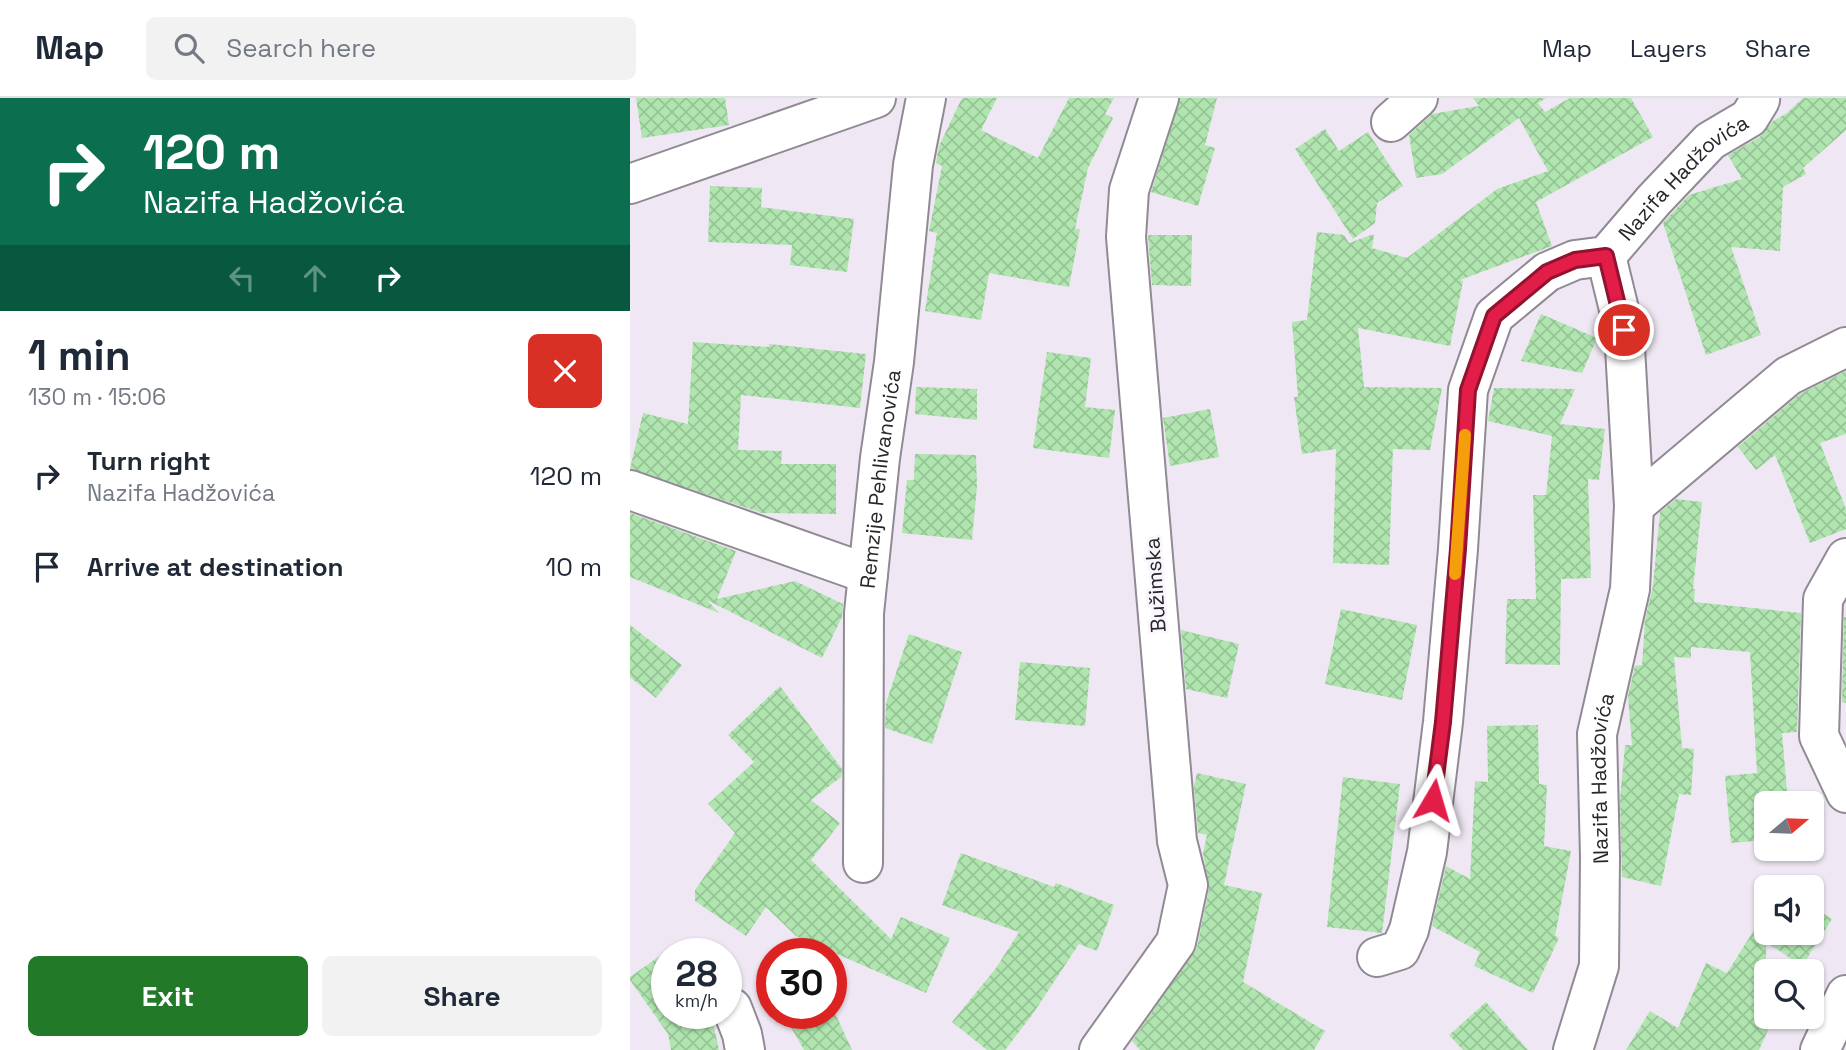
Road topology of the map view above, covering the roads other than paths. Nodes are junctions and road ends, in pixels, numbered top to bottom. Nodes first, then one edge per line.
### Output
1 (876, 98) edge
2 (926, 98) edge
3 (1159, 98) edge
4 (1759, 98) edge
5 (630, 184) edge
6 (1606, 256) junction
7 (1846, 347) edge
8 (630, 490) edge
9 (1634, 506) junction
10 (1846, 558) edge
11 (868, 574) junction
12 (1846, 793) edge
13 (863, 863) dead end
14 (1377, 957) dead end
15 (1846, 995) edge
16 (740, 1029) edge
17 (745, 1050) edge
18 (1099, 1050) edge
19 (1573, 1050) edge
20 (1820, 1050) edge

1 - 5 street
2 - 11 street, Remzije Pehlivanovića
3 - 18 street, Bužimska
4 - 6 street, Nazifa Hadžovića
6 - 9 street, Nazifa Hadžovića
6 - 14 street, Nazifa Hadžovića
7 - 9 street
8 - 11 street
9 - 19 street, Nazifa Hadžovića
10 - 12 street
11 - 13 street, Remzije Pehlivanovića
15 - 20 street
16 - 17 street

